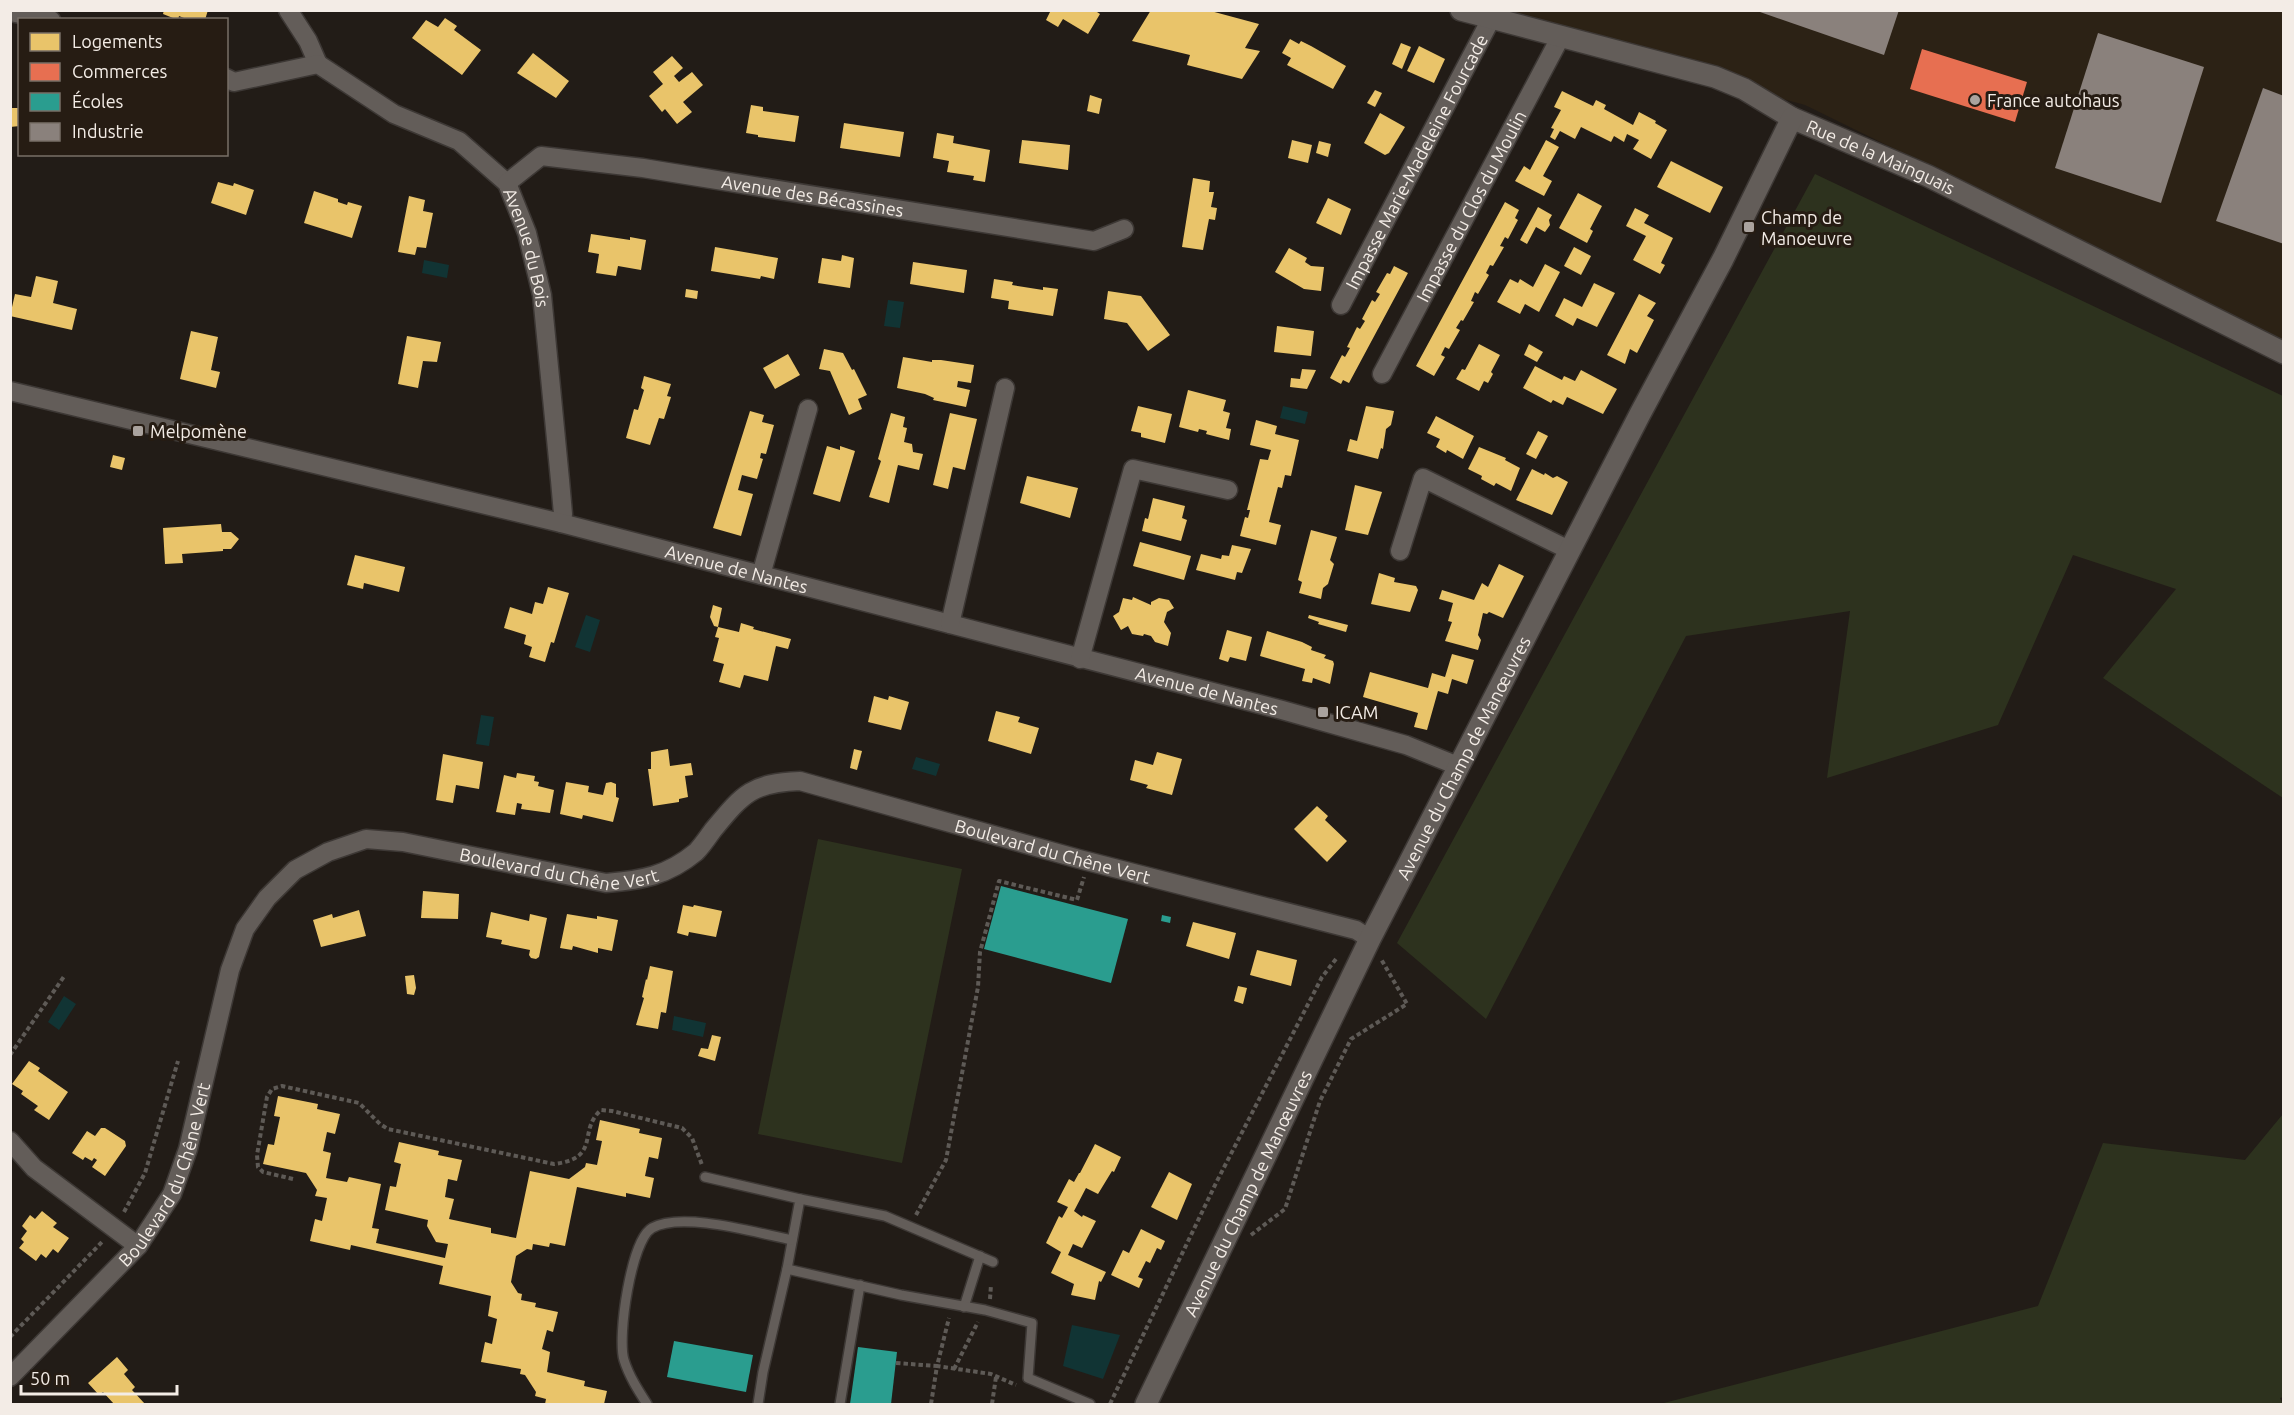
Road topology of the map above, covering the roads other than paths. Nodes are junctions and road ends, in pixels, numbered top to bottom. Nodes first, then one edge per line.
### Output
1 (288, 10) edge
2 (1461, 10) edge
3 (10, 12) edge
4 (41, 18) edge
5 (1491, 19) junction
6 (1561, 36) junction
7 (318, 64) junction
8 (228, 79) edge
9 (1792, 118) junction
10 (507, 183) junction
11 (1124, 229) dead end
12 (1341, 306) dead end
13 (2283, 353) edge
14 (1382, 374) dead end
15 (1005, 388) dead end
16 (10, 391) edge
17 (808, 409) dead end
18 (1228, 490) dead end
19 (561, 523) junction
20 (1569, 550) junction
21 (1400, 551) dead end
22 (761, 575) junction
23 (950, 624) junction
24 (1080, 659) junction
25 (1458, 766) junction
26 (1370, 939) junction
27 (10, 1141) edge
28 (705, 1177) road end
29 (800, 1199) junction
30 (792, 1240) junction
31 (138, 1246) junction
32 (980, 1256) junction
33 (993, 1262) dead end
34 (787, 1269) junction
35 (860, 1285) junction
36 (964, 1307) junction
37 (10, 1377) edge
38 (647, 1404) edge
39 (758, 1404) edge
40 (840, 1404) edge
41 (1090, 1404) edge
42 (1146, 1404) edge

1 - 7 street
2 - 5 street, Rue de la Mainguais
3 - 4 street
5 - 6 street, Rue de la Mainguais
5 - 12 street, Impasse Marie-Madeleine Fourcade
6 - 9 street, Rue de la Mainguais
6 - 14 street, Impasse du Clos du Moulin
7 - 8 street
7 - 10 street, Avenue du Bois
9 - 13 street, Rue de la Mainguais
9 - 20 street, Avenue du Champ de Manœuvres
10 - 11 street, Avenue des Bécassines
10 - 19 street, Avenue du Bois
15 - 23 street
16 - 19 street, Avenue de Nantes
17 - 22 street
18 - 24 street
19 - 22 street, Avenue de Nantes
20 - 21 street
20 - 25 street, Avenue du Champ de Manœuvres
22 - 23 street, Avenue de Nantes
23 - 24 street, Avenue de Nantes
24 - 25 street, Avenue de Nantes
25 - 26 street, Avenue du Champ de Manœuvres
26 - 31 street, Boulevard du Chêne Vert
26 - 42 street, Avenue du Champ de Manœuvres
27 - 31 street
28 - 29 lane
29 - 30 lane
29 - 32 lane
30 - 34 lane
30 - 38 lane
31 - 37 street, Boulevard du Chêne Vert
32 - 33 lane
32 - 36 lane
34 - 35 lane
34 - 39 lane
35 - 36 lane
35 - 40 lane
36 - 41 lane

